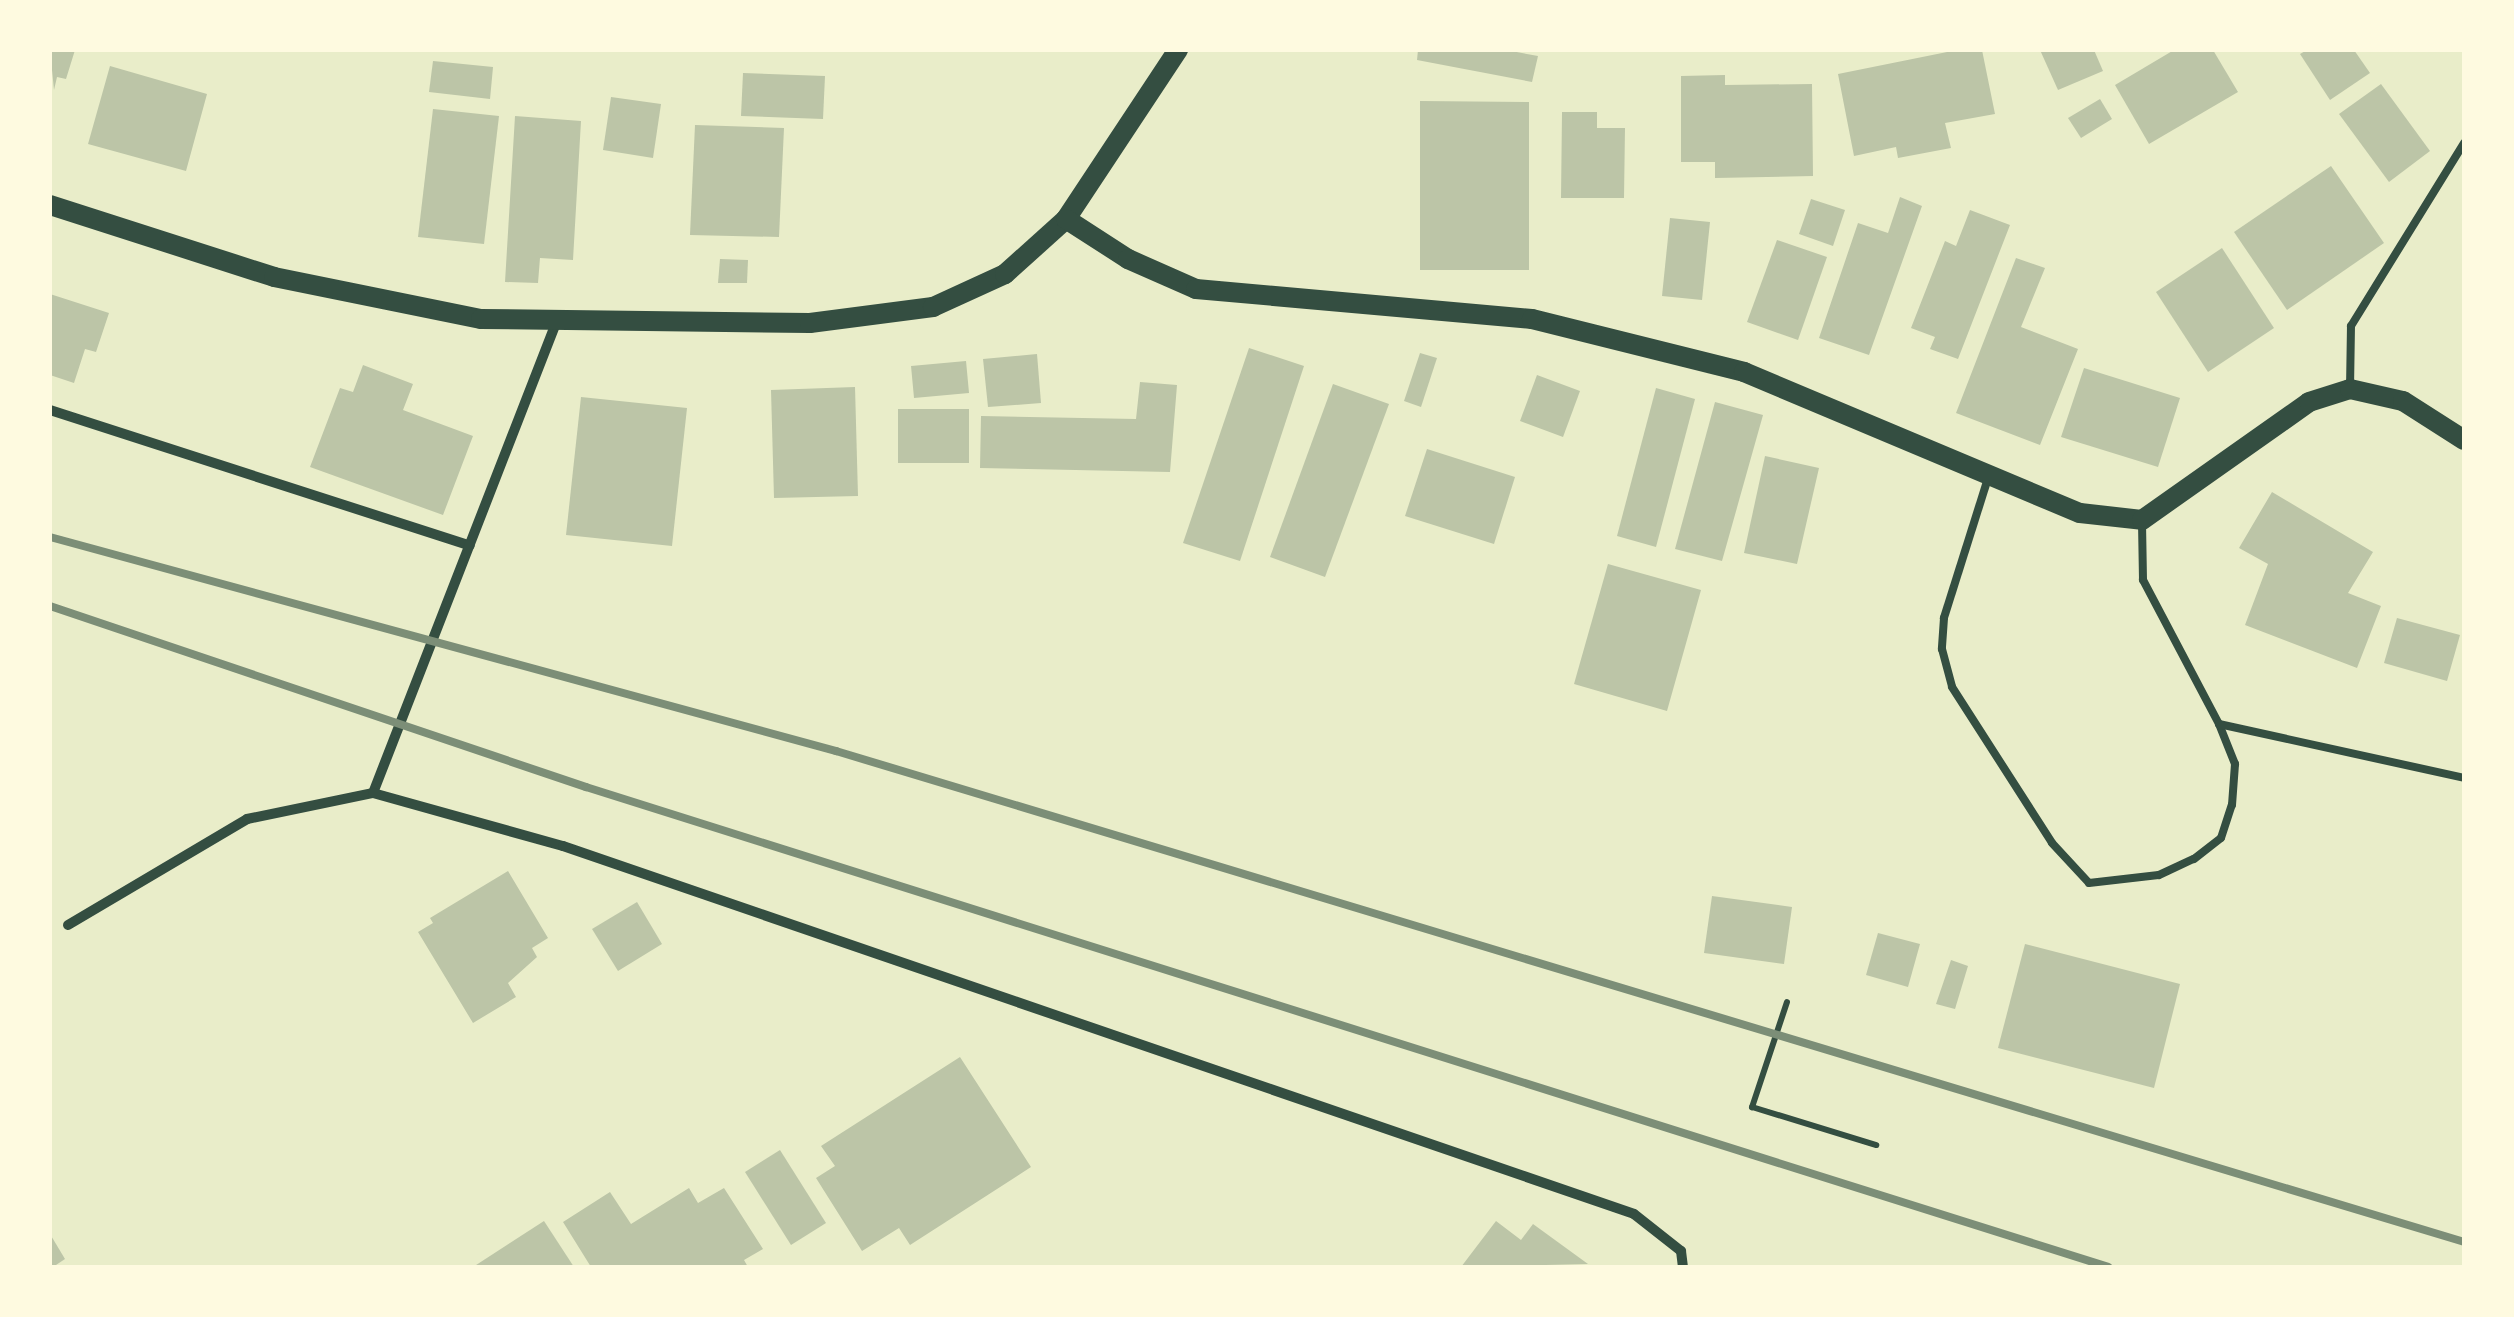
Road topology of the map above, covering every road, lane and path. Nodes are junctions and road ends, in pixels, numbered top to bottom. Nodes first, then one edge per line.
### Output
1 (1178, 50) edge
2 (2464, 144) edge
3 (50, 205) edge
4 (1066, 219) junction
5 (556, 323) junction
6 (2350, 389) junction
7 (50, 410) edge
8 (2464, 440) edge
9 (1989, 475) junction
10 (2142, 520) junction
11 (470, 546) junction
12 (2220, 724) junction
13 (2464, 778) edge
14 (373, 792) junction
15 (68, 925) dead end
16 (1786, 1002) dead end
17 (1876, 1146) dead end
18 (1683, 1267) edge

1 - 4 main road
2 - 6 lane
3 - 5 main road
4 - 5 main road
4 - 9 main road
5 - 11 street
6 - 8 main road
6 - 10 main road
7 - 11 street
9 - 10 main road
9 - 12 lane
10 - 12 lane
11 - 14 street
12 - 13 lane
14 - 15 street
14 - 18 street
16 - 17 path

